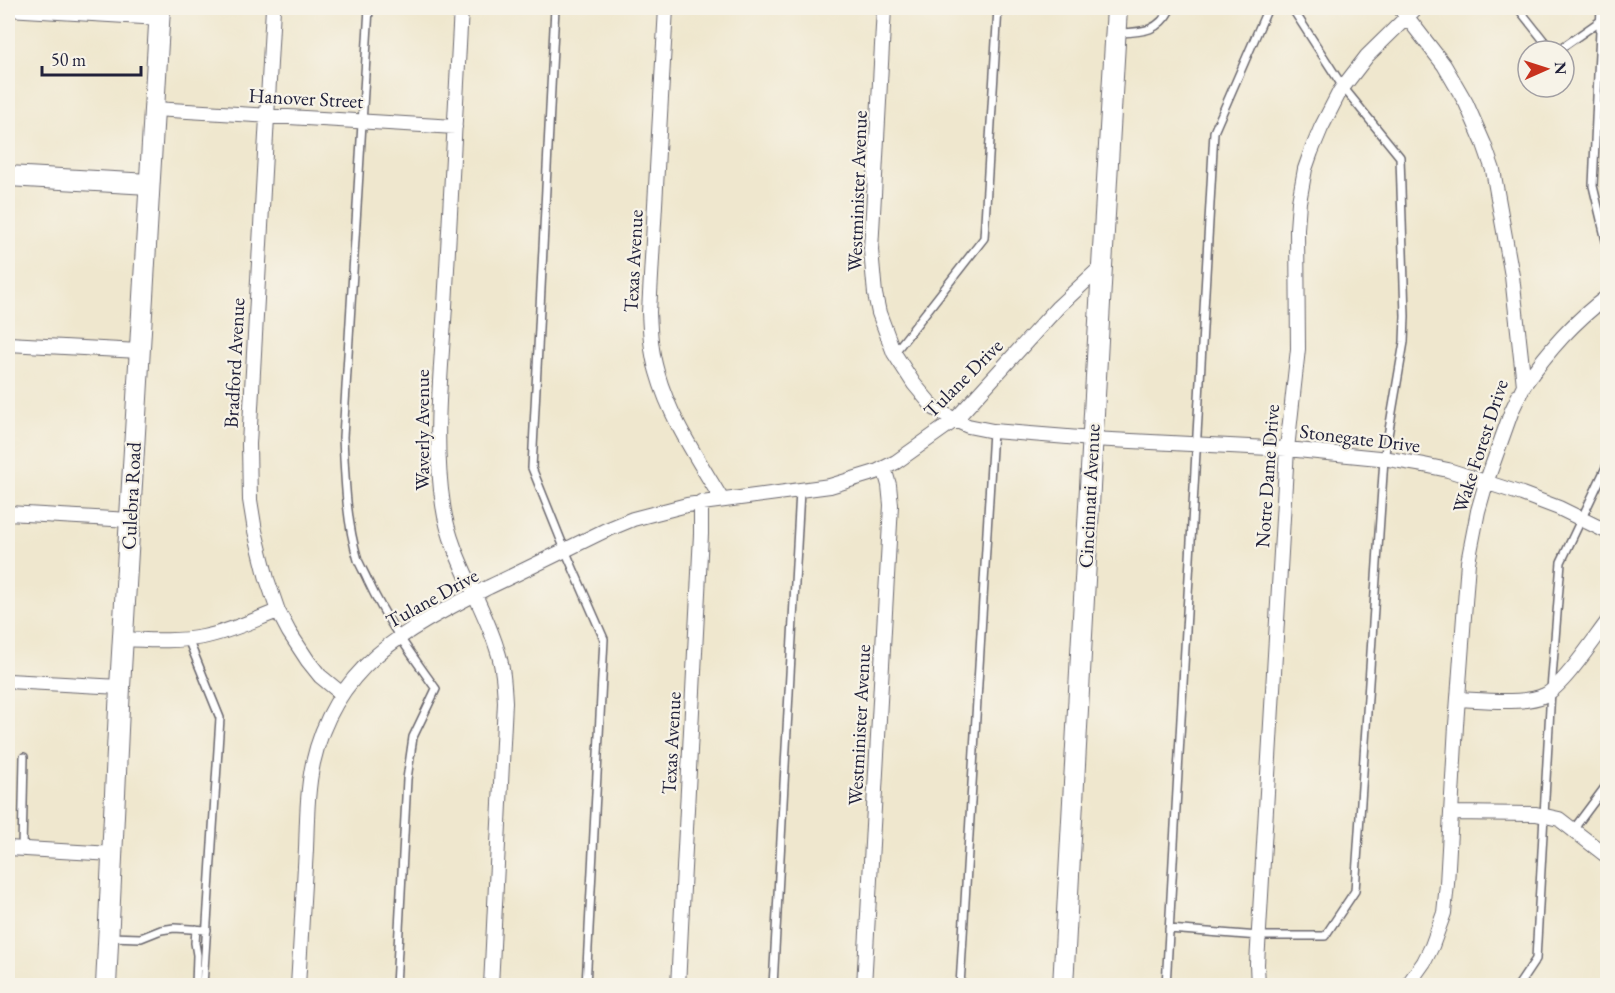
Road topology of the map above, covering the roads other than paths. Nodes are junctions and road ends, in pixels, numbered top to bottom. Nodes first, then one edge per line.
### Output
1 (273, 8) edge
2 (369, 8) edge
3 (461, 8) edge
4 (555, 8) edge
5 (666, 8) edge
6 (884, 8) edge
7 (998, 8) edge
8 (1117, 8) edge
9 (1171, 8) edge
10 (1268, 8) edge
11 (1292, 8) edge
12 (1518, 8) edge
13 (1601, 8) edge
14 (8, 9) edge
15 (1408, 10) edge
16 (160, 13) edge
17 (1600, 21) junction
18 (1116, 33) junction
19 (1543, 39) edge
20 (1574, 39) edge
21 (1343, 87) junction
22 (154, 110) junction
23 (267, 116) junction
24 (362, 121) junction
25 (455, 127) junction
26 (8, 176) edge
27 (149, 184) junction
28 (1608, 249) edge
29 (1102, 266) junction
30 (1608, 296) edge
31 (8, 344) edge
32 (139, 351) junction
33 (894, 353) junction
34 (1524, 385) junction
35 (955, 420) junction
36 (993, 431) junction
37 (1092, 439) junction
38 (1196, 444) junction
39 (1287, 449) junction
40 (1383, 459) junction
41 (1608, 463) edge
42 (884, 468) junction
43 (1486, 483) junction
44 (800, 490) junction
45 (722, 500) junction
46 (701, 502) junction
47 (8, 513) edge
48 (1581, 519) junction
49 (130, 520) junction
50 (1608, 532) edge
51 (565, 550) junction
52 (475, 595) junction
53 (278, 611) junction
54 (1608, 621) edge
55 (399, 637) junction
56 (123, 639) junction
57 (188, 639) junction
58 (8, 681) edge
59 (120, 687) junction
60 (1551, 690) junction
61 (342, 694) junction
62 (1458, 699) junction
63 (24, 756) dead end
64 (1608, 783) edge
65 (1451, 813) junction
66 (1544, 815) junction
67 (1573, 830) junction
68 (8, 848) edge
69 (22, 849) junction
70 (113, 854) junction
71 (1608, 857) edge
72 (196, 929) junction
73 (1169, 929) junction
74 (207, 930) junction
75 (1259, 936) junction
76 (108, 937) junction
77 (106, 986) edge
78 (195, 986) edge
79 (204, 986) edge
80 (298, 986) edge
81 (396, 986) edge
82 (491, 986) edge
83 (586, 986) edge
84 (678, 986) edge
85 (773, 986) edge
86 (864, 986) edge
87 (960, 986) edge
88 (1063, 986) edge
89 (1166, 986) edge
90 (1258, 986) edge
91 (1407, 986) edge
92 (1518, 986) edge

1 - 23 street, Bradford Avenue
2 - 24 lane
3 - 25 street, Waverly Avenue
4 - 51 lane
5 - 45 street, Texas Avenue
6 - 33 street, Westminister Avenue
7 - 33 lane
8 - 18 street, Cincinnati Avenue
9 - 18 lane
10 - 38 lane
11 - 21 lane
12 - 19 lane
13 - 17 lane
14 - 16 street
15 - 21 street, Notre Dame Drive
15 - 34 street, Wake Forest Drive
16 - 22 street, Culebra Road
17 - 20 lane
17 - 28 lane
18 - 29 street, Cincinnati Avenue
21 - 39 street, Notre Dame Drive
21 - 40 lane
22 - 23 street, Hanover Street
22 - 27 street, Culebra Road
23 - 24 street, Hanover Street
23 - 53 street, Bradford Avenue
24 - 25 street, Hanover Street
24 - 55 lane
25 - 52 street, Waverly Avenue
26 - 27 street
27 - 32 street, Culebra Road
29 - 35 street, Tulane Drive
29 - 37 street, Cincinnati Avenue
30 - 34 street
31 - 32 street
32 - 49 street, Culebra Road
33 - 35 street, Westminister Avenue
34 - 43 street, Wake Forest Drive
35 - 36 street, Stonegate Drive
35 - 42 street, Tulane Drive
36 - 37 street, Stonegate Drive
36 - 87 lane
37 - 38 street, Stonegate Drive
37 - 88 street, Cincinnati Avenue
38 - 39 street, Stonegate Drive
38 - 73 lane
39 - 40 street, Stonegate Drive
39 - 75 street, Notre Dame Drive
40 - 43 street, Stonegate Drive
40 - 75 lane
41 - 48 lane
42 - 44 street, Tulane Drive
42 - 86 street, Westminister Avenue
43 - 48 street, Stonegate Drive
43 - 62 street, Wake Forest Drive
44 - 45 street, Tulane Drive
44 - 85 lane
45 - 46 street, Tulane Drive
46 - 51 street, Tulane Drive
46 - 84 street, Texas Avenue
47 - 49 street
48 - 50 street, Stonegate Drive
48 - 60 lane
49 - 56 street, Culebra Road
51 - 52 street, Tulane Drive
51 - 83 lane
52 - 55 street, Tulane Drive
52 - 82 street, Waverly Avenue
53 - 57 street
53 - 61 street, Bradford Avenue
54 - 60 street
55 - 61 street, Tulane Drive
55 - 81 lane
56 - 57 street
56 - 59 street, Culebra Road
57 - 74 lane
58 - 59 street
59 - 70 street, Culebra Road
60 - 62 street
60 - 66 lane
61 - 80 street, Tulane Drive
62 - 65 street, Wake Forest Drive
63 - 69 lane
64 - 67 lane
65 - 66 street
65 - 91 street, Wake Forest Drive
66 - 67 street
66 - 92 lane
67 - 71 street
68 - 69 street
69 - 70 street
70 - 76 street, Culebra Road
72 - 74 lane
72 - 76 lane
72 - 78 lane
73 - 75 lane
73 - 89 lane
74 - 79 lane
75 - 90 street, Notre Dame Drive
76 - 77 street, Culebra Road

